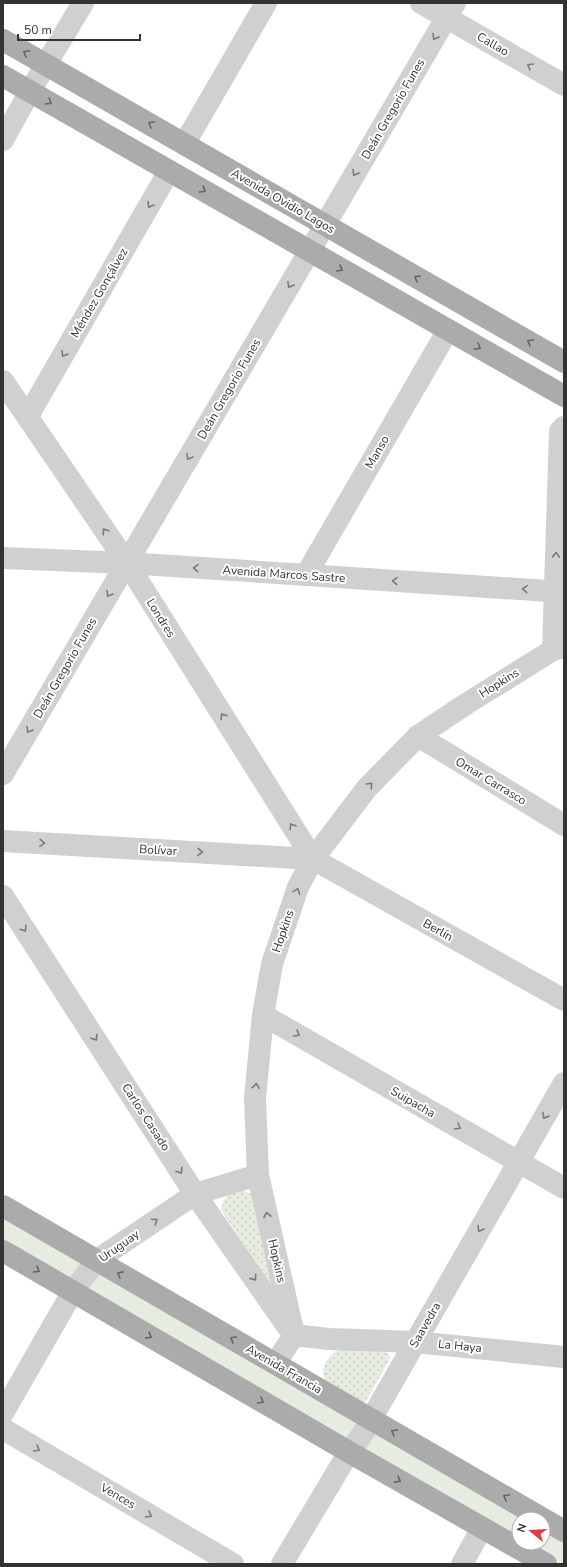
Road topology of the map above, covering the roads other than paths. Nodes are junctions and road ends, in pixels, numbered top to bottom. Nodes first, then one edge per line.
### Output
1 (83, 3) edge
2 (266, 3) edge
3 (421, 3) edge
4 (450, 10) edge
5 (3, 40) edge
6 (46, 64) junction
7 (3, 76) edge
8 (564, 85) edge
9 (30, 91) junction
10 (3, 140) edge
11 (185, 143) junction
12 (169, 171) junction
13 (325, 226) junction
14 (310, 251) junction
15 (448, 330) junction
16 (564, 362) edge
17 (3, 381) edge
18 (564, 396) edge
19 (28, 416) junction
20 (564, 427) edge
21 (3, 558) edge
22 (127, 563) junction
23 (306, 575) junction
24 (559, 591) edge
25 (559, 648) edge
26 (418, 736) junction
27 (3, 774) edge
28 (564, 825) edge
29 (3, 841) edge
30 (313, 859) junction
31 (3, 896) edge
32 (564, 1000) edge
33 (263, 1015) junction
34 (564, 1083) edge
35 (518, 1162) junction
36 (258, 1175) junction
37 (564, 1188) edge
38 (195, 1194) junction
39 (3, 1206) edge
40 (3, 1251) edge
41 (96, 1260) junction
42 (73, 1291) junction
43 (294, 1335) junction
44 (415, 1342) junction
45 (564, 1357) edge
46 (275, 1364) junction
47 (3, 1413) edge
48 (371, 1419) junction
49 (3, 1429) edge
50 (349, 1452) junction
51 (482, 1528) junction
52 (564, 1531) edge
53 (233, 1564) edge
54 (282, 1564) edge
55 (462, 1564) edge
56 (546, 1564) edge

1 - 6 street
2 - 11 street
3 - 4 street, Callao
8 -> 4 street, Callao
4 -> 13 street, Deán Gregorio Funes
6 -> 5 main road, Avenida Ovidio Lagos
6 - 9 street
11 -> 6 main road, Avenida Ovidio Lagos
7 - 9 main road
9 - 10 street
9 -> 12 main road
11 - 13 main road, Avenida Ovidio Lagos
12 -> 14 main road
12 -> 19 street, Méndez Gonçálvez
13 - 14 street, Deán Gregorio Funes
16 -> 13 main road, Avenida Ovidio Lagos
14 -> 15 main road
14 -> 22 street, Deán Gregorio Funes
15 -> 18 main road
15 - 23 street, Manso
17 - 19 street, Londres
22 -> 19 street, Londres
24 -> 20 street
21 - 22 street, Avenida Marcos Sastre
23 -> 22 street, Avenida Marcos Sastre
22 -> 27 street, Deán Gregorio Funes
30 -> 22 street, Londres
24 -> 23 street, Avenida Marcos Sastre
24 - 25 street
25 - 26 street, Hopkins
26 - 28 street, Omar Carrasco
30 -> 26 street, Hopkins
29 -> 30 street, Bolívar
30 - 32 street, Berlín
33 -> 30 street, Hopkins
31 -> 38 street, Carlos Casado
33 -> 35 street, Suipacha
36 -> 33 street, Hopkins
34 -> 35 street, Saavedra
35 - 37 street, Suipacha
35 -> 44 street, Saavedra
36 - 38 street, Uruguay
43 -> 36 street, Hopkins
41 -> 38 street, Uruguay
38 -> 43 street, Carlos Casado
39 - 41 main road, Avenida Francia
40 -> 42 main road
41 - 42 street, Uruguay
46 -> 41 main road, Avenida Francia
42 - 47 street, Uruguay
42 -> 50 main road
43 - 44 street, La Haya
43 - 46 street
44 - 45 street, La Haya
44 - 48 street, Saavedra
46 - 48 main road, Avenida Francia
48 - 50 street, Saavedra
52 -> 48 main road, Avenida Francia
49 -> 53 street, Vences
50 -> 51 main road
50 - 54 street, Saavedra
51 - 55 street
51 - 56 main road

